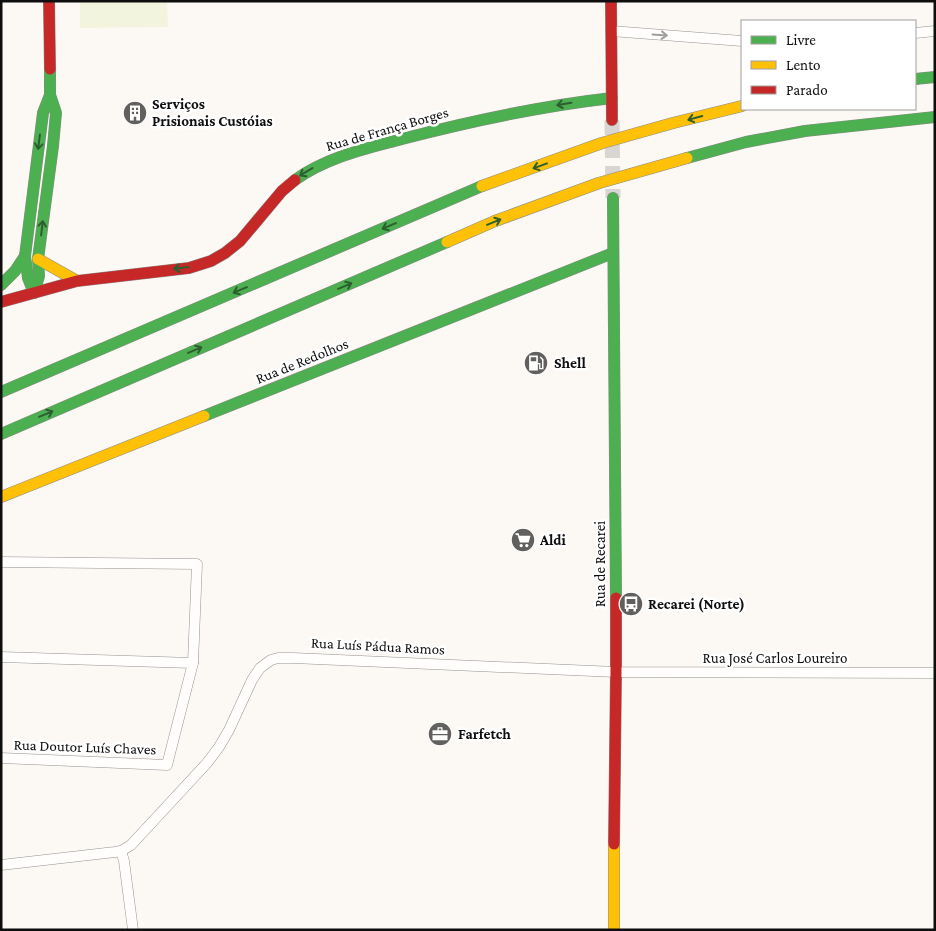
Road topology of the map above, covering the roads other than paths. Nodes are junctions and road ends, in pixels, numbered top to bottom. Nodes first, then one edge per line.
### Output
1 (49, 1) edge
2 (611, 1) edge
3 (935, 31) edge
4 (611, 32) junction
5 (916, 33) edge
6 (741, 41) edge
7 (935, 77) edge
8 (916, 79) edge
9 (50, 95) junction
10 (612, 98) junction
11 (741, 106) edge
12 (935, 117) edge
13 (612, 120) tunnel mouth
14 (37, 163) junction
15 (50, 165) junction
16 (613, 198) tunnel mouth
17 (613, 252) junction
18 (25, 256) junction
19 (38, 258) junction
20 (77, 281) junction
21 (1, 285) edge
22 (34, 293) junction
23 (1, 302) edge
24 (1, 392) edge
25 (1, 434) edge
26 (1, 497) edge
27 (1, 562) edge
28 (1, 657) edge
29 (193, 663) junction
30 (616, 672) junction
31 (935, 673) edge
32 (1, 758) edge
33 (121, 851) junction
34 (1, 865) edge
35 (133, 930) edge
36 (614, 930) edge

1 - 9 main road
2 - 4 main road
3 - 5 street
4 -> 6 street
4 - 10 main road
7 - 8 main road
9 -> 14 main road
9 - 15 main road
10 - 13 main road
10 -> 20 main road, Rua de França Borges
11 -> 24 main road
25 -> 12 main road
14 - 15 street
14 - 18 main road
19 -> 15 main road
16 - 17 main road, Rua de Recarei
17 - 26 main road, Rua de Redolhos
17 - 30 main road, Rua de Recarei
18 - 21 main road
18 - 22 main road
19 - 20 main road
19 - 22 main road
20 - 22 main road, Rua de França Borges
22 - 23 main road, Rua de França Borges
27 - 29 street
28 - 29 street
29 - 32 street, Rua Doutor Luís Chaves
30 - 31 street, Rua José Carlos Loureiro
30 - 33 street, Rua Luís Pádua Ramos
30 - 36 main road, Rua de Recarei
33 - 34 street
33 - 35 street

